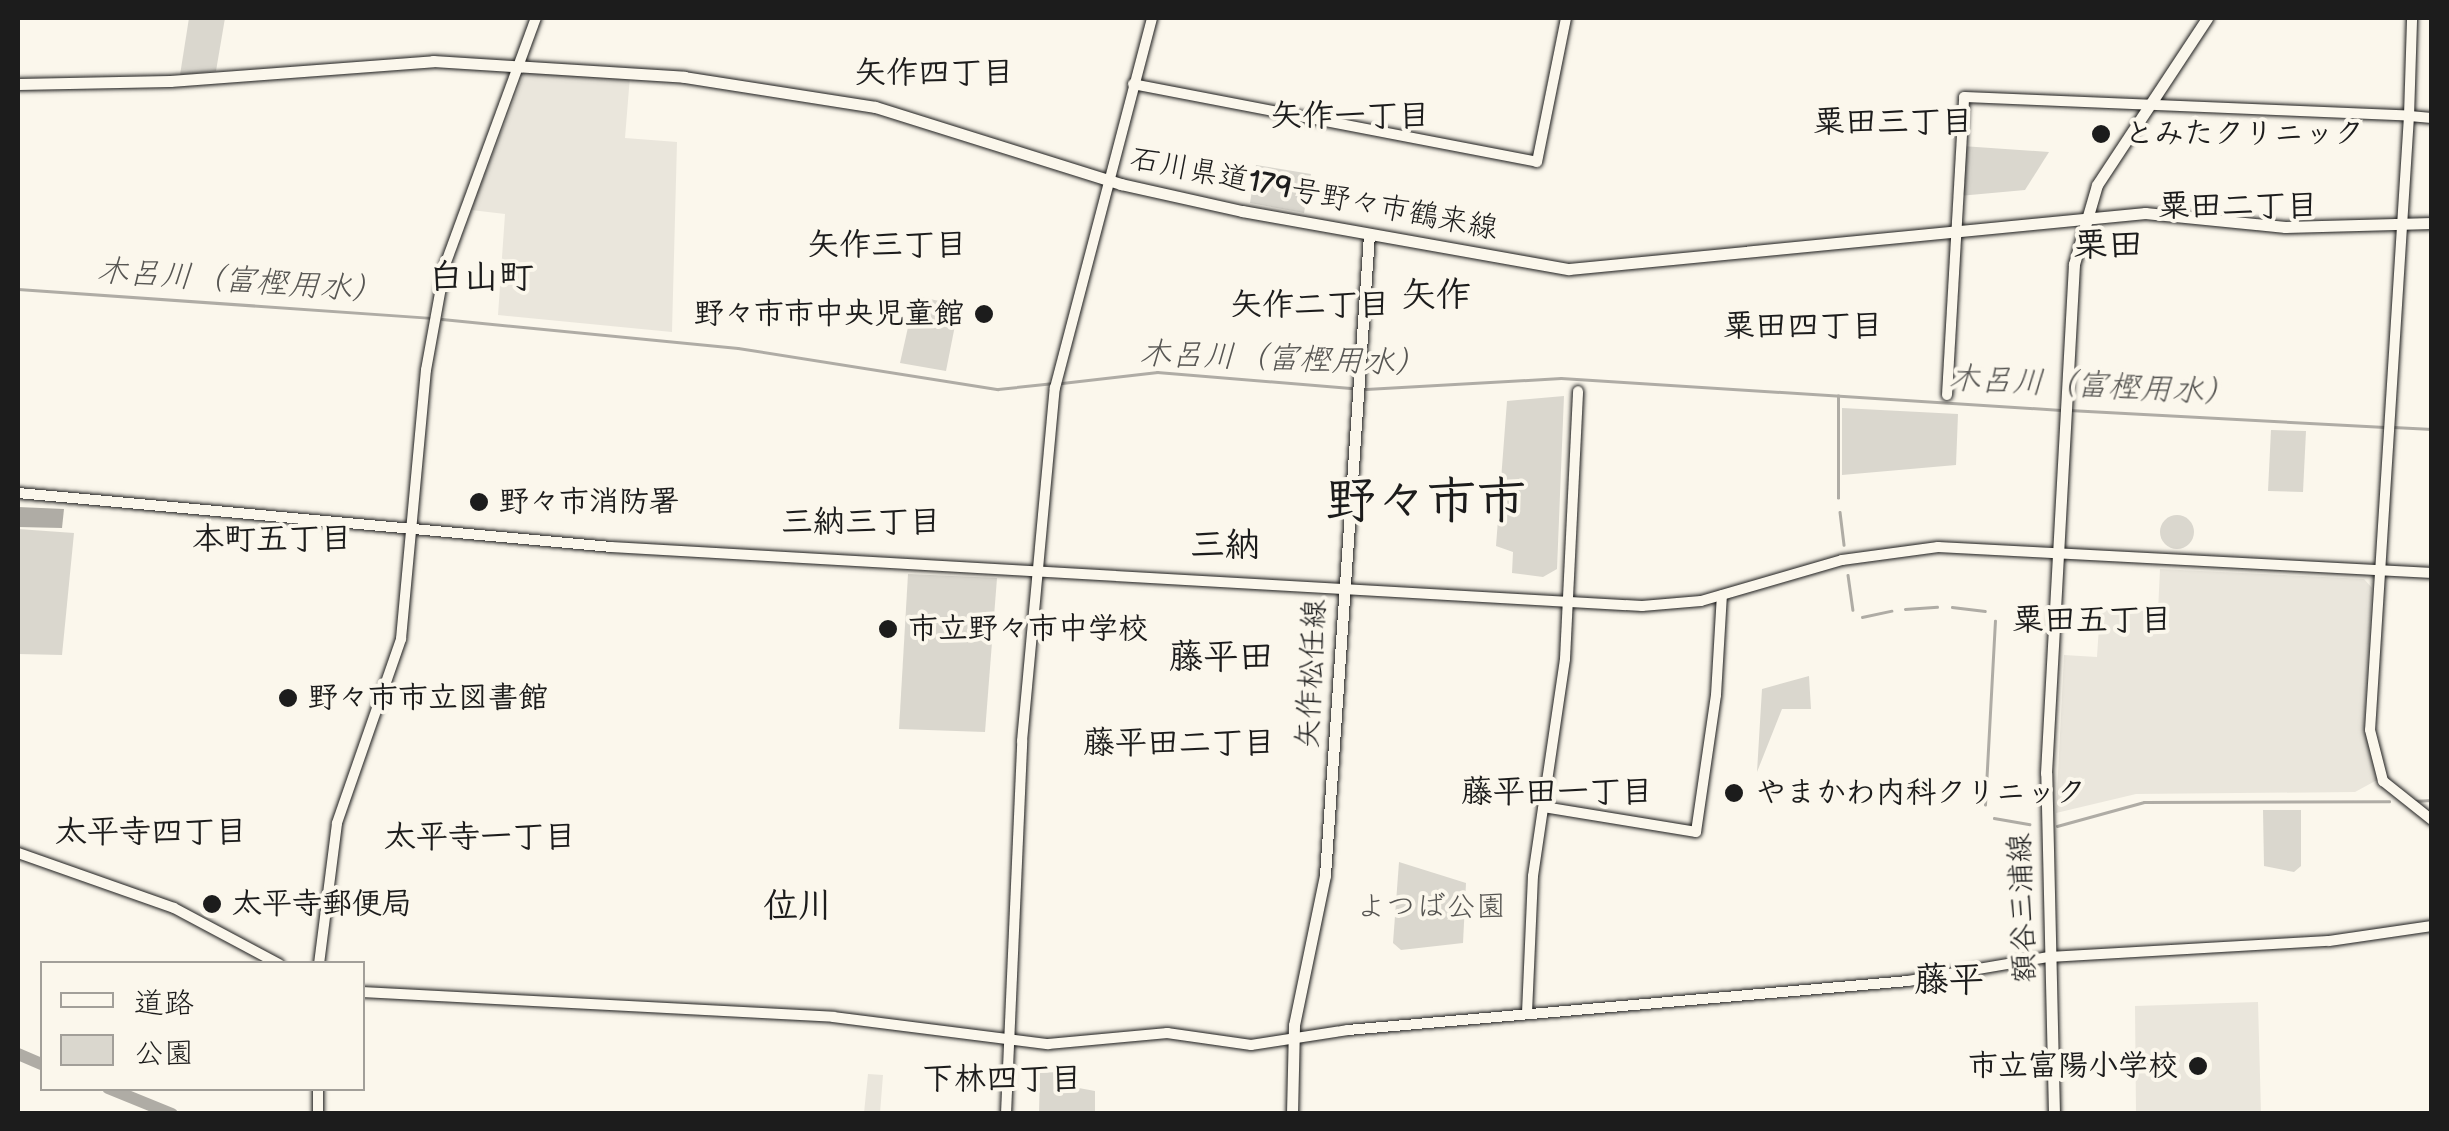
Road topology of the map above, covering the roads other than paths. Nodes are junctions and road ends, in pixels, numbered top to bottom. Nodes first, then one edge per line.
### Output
1 (536, 18) edge
2 (1152, 18) edge
3 (1566, 18) edge
4 (2206, 18) edge
5 (2412, 18) edge
6 (520, 64) junction
7 (18, 84) edge
8 (1133, 84) junction
9 (2151, 108) junction
10 (2409, 116) junction
11 (2432, 118) edge
12 (1106, 180) junction
13 (2086, 220) junction
14 (2432, 223) edge
15 (2401, 224) junction
16 (1369, 235) junction
17 (1956, 236) junction
18 (1578, 391) dead end
19 (1947, 395) dead end
20 (18, 493) edge
21 (410, 529) junction
22 (2056, 552) junction
23 (1036, 570) junction
24 (2378, 571) junction
25 (2432, 573) edge
26 (1342, 588) junction
27 (1722, 595) junction
28 (1567, 600) junction
29 (1544, 807) junction
30 (2432, 820) edge
31 (18, 853) edge
32 (2432, 926) edge
33 (2049, 957) junction
34 (274, 961) edge
35 (318, 961) edge
36 (365, 992) edge
37 (1526, 1013) junction
38 (1294, 1038) junction
39 (1009, 1040) junction
40 (1006, 1114) edge
41 (1292, 1114) edge
42 (2054, 1114) edge

1 - 6 street
2 - 8 street
3 - 8 street
4 - 9 main road, 額谷三浦線
5 - 10 street
6 - 7 main road, 石川県道179号野々市鶴来線
6 - 12 main road, 石川県道179号野々市鶴来線
6 - 21 street
8 - 12 street
9 - 10 street
9 - 13 main road, 額谷三浦線
9 - 17 street
10 - 11 street
10 - 15 street
12 - 16 main road, 石川県道179号野々市鶴来線
12 - 23 street
13 - 15 main road, 石川県道179号野々市鶴来線
13 - 17 main road, 石川県道179号野々市鶴来線
13 - 22 main road, 額谷三浦線
14 - 15 main road, 石川県道179号野々市鶴来線
15 - 24 street
16 - 17 main road, 石川県道179号野々市鶴来線
16 - 26 main road, 矢作松任線
17 - 19 street
18 - 28 street
20 - 21 street
21 - 23 street
21 - 35 street
22 - 24 street
22 - 27 street
22 - 33 main road, 額谷三浦線
23 - 26 street
23 - 39 street
24 - 25 street
24 - 30 street
26 - 28 street
26 - 38 main road, 矢作松任線
27 - 28 street
27 - 29 street
28 - 29 street
29 - 37 street
31 - 34 street
32 - 33 street
33 - 37 street
33 - 42 main road, 額谷三浦線
36 - 39 street
37 - 38 street
38 - 39 street
38 - 41 main road, 矢作松任線
39 - 40 street

